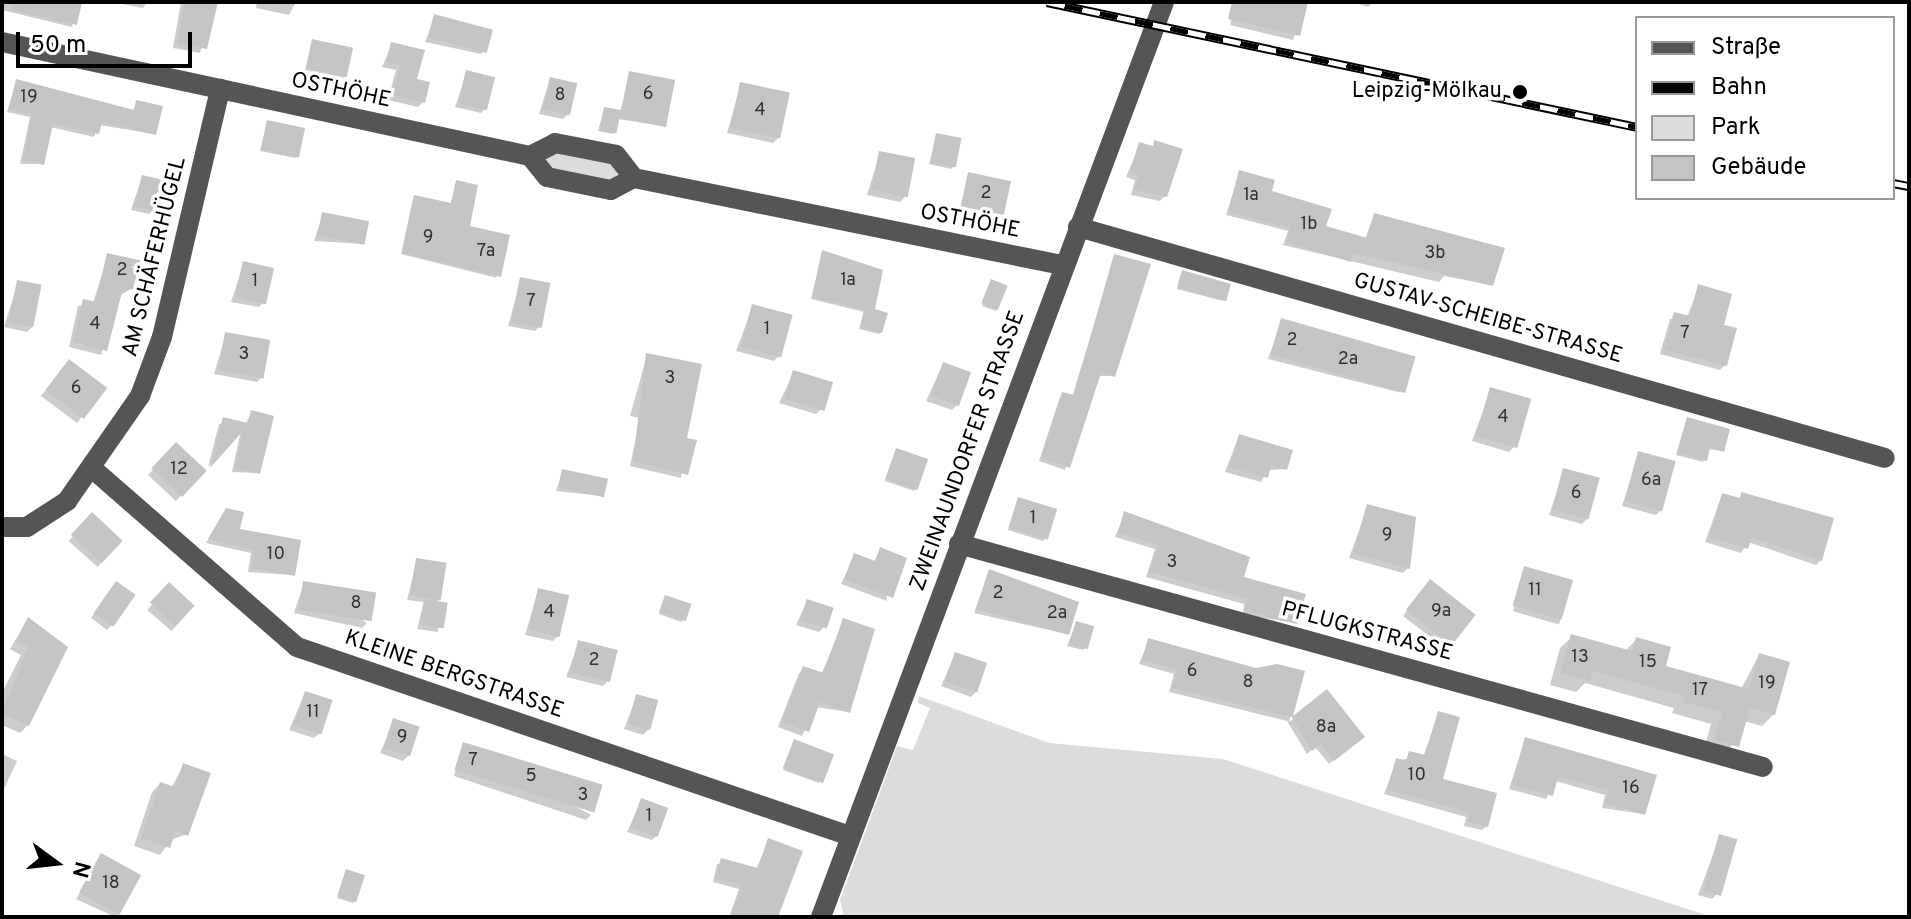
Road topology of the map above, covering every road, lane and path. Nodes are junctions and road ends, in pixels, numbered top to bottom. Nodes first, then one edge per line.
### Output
1 (1164, 2) edge
2 (2, 42) edge
3 (220, 89) junction
4 (530, 156) junction
5 (634, 178) junction
6 (1078, 227) junction
7 (1063, 265) junction
8 (1885, 458) dead end
9 (94, 470) junction
10 (2, 527) edge
11 (959, 544) junction
12 (1763, 767) dead end
13 (850, 836) junction
14 (821, 917) edge

1 - 6 street, ZWEINAUNDORFER STRASSE
2 - 3 street, OSTHÖHE
3 - 4 street, OSTHÖHE
3 - 9 street, AM SCHÄFERHÜGEL
4 - 5 street, OSTHÖHE
4 - 5 street, OSTHÖHE
5 - 7 street, OSTHÖHE
6 - 7 street, ZWEINAUNDORFER STRASSE
6 - 8 street, GUSTAV-SCHEIBE-STRASSE
7 - 11 street, ZWEINAUNDORFER STRASSE
9 - 10 street, AM SCHÄFERHÜGEL
9 - 13 street, KLEINE BERGSTRASSE
11 - 12 street, PFLUGKSTRASSE
11 - 13 street, ZWEINAUNDORFER STRASSE
13 - 14 street, ZWEINAUNDORFER STRASSE

